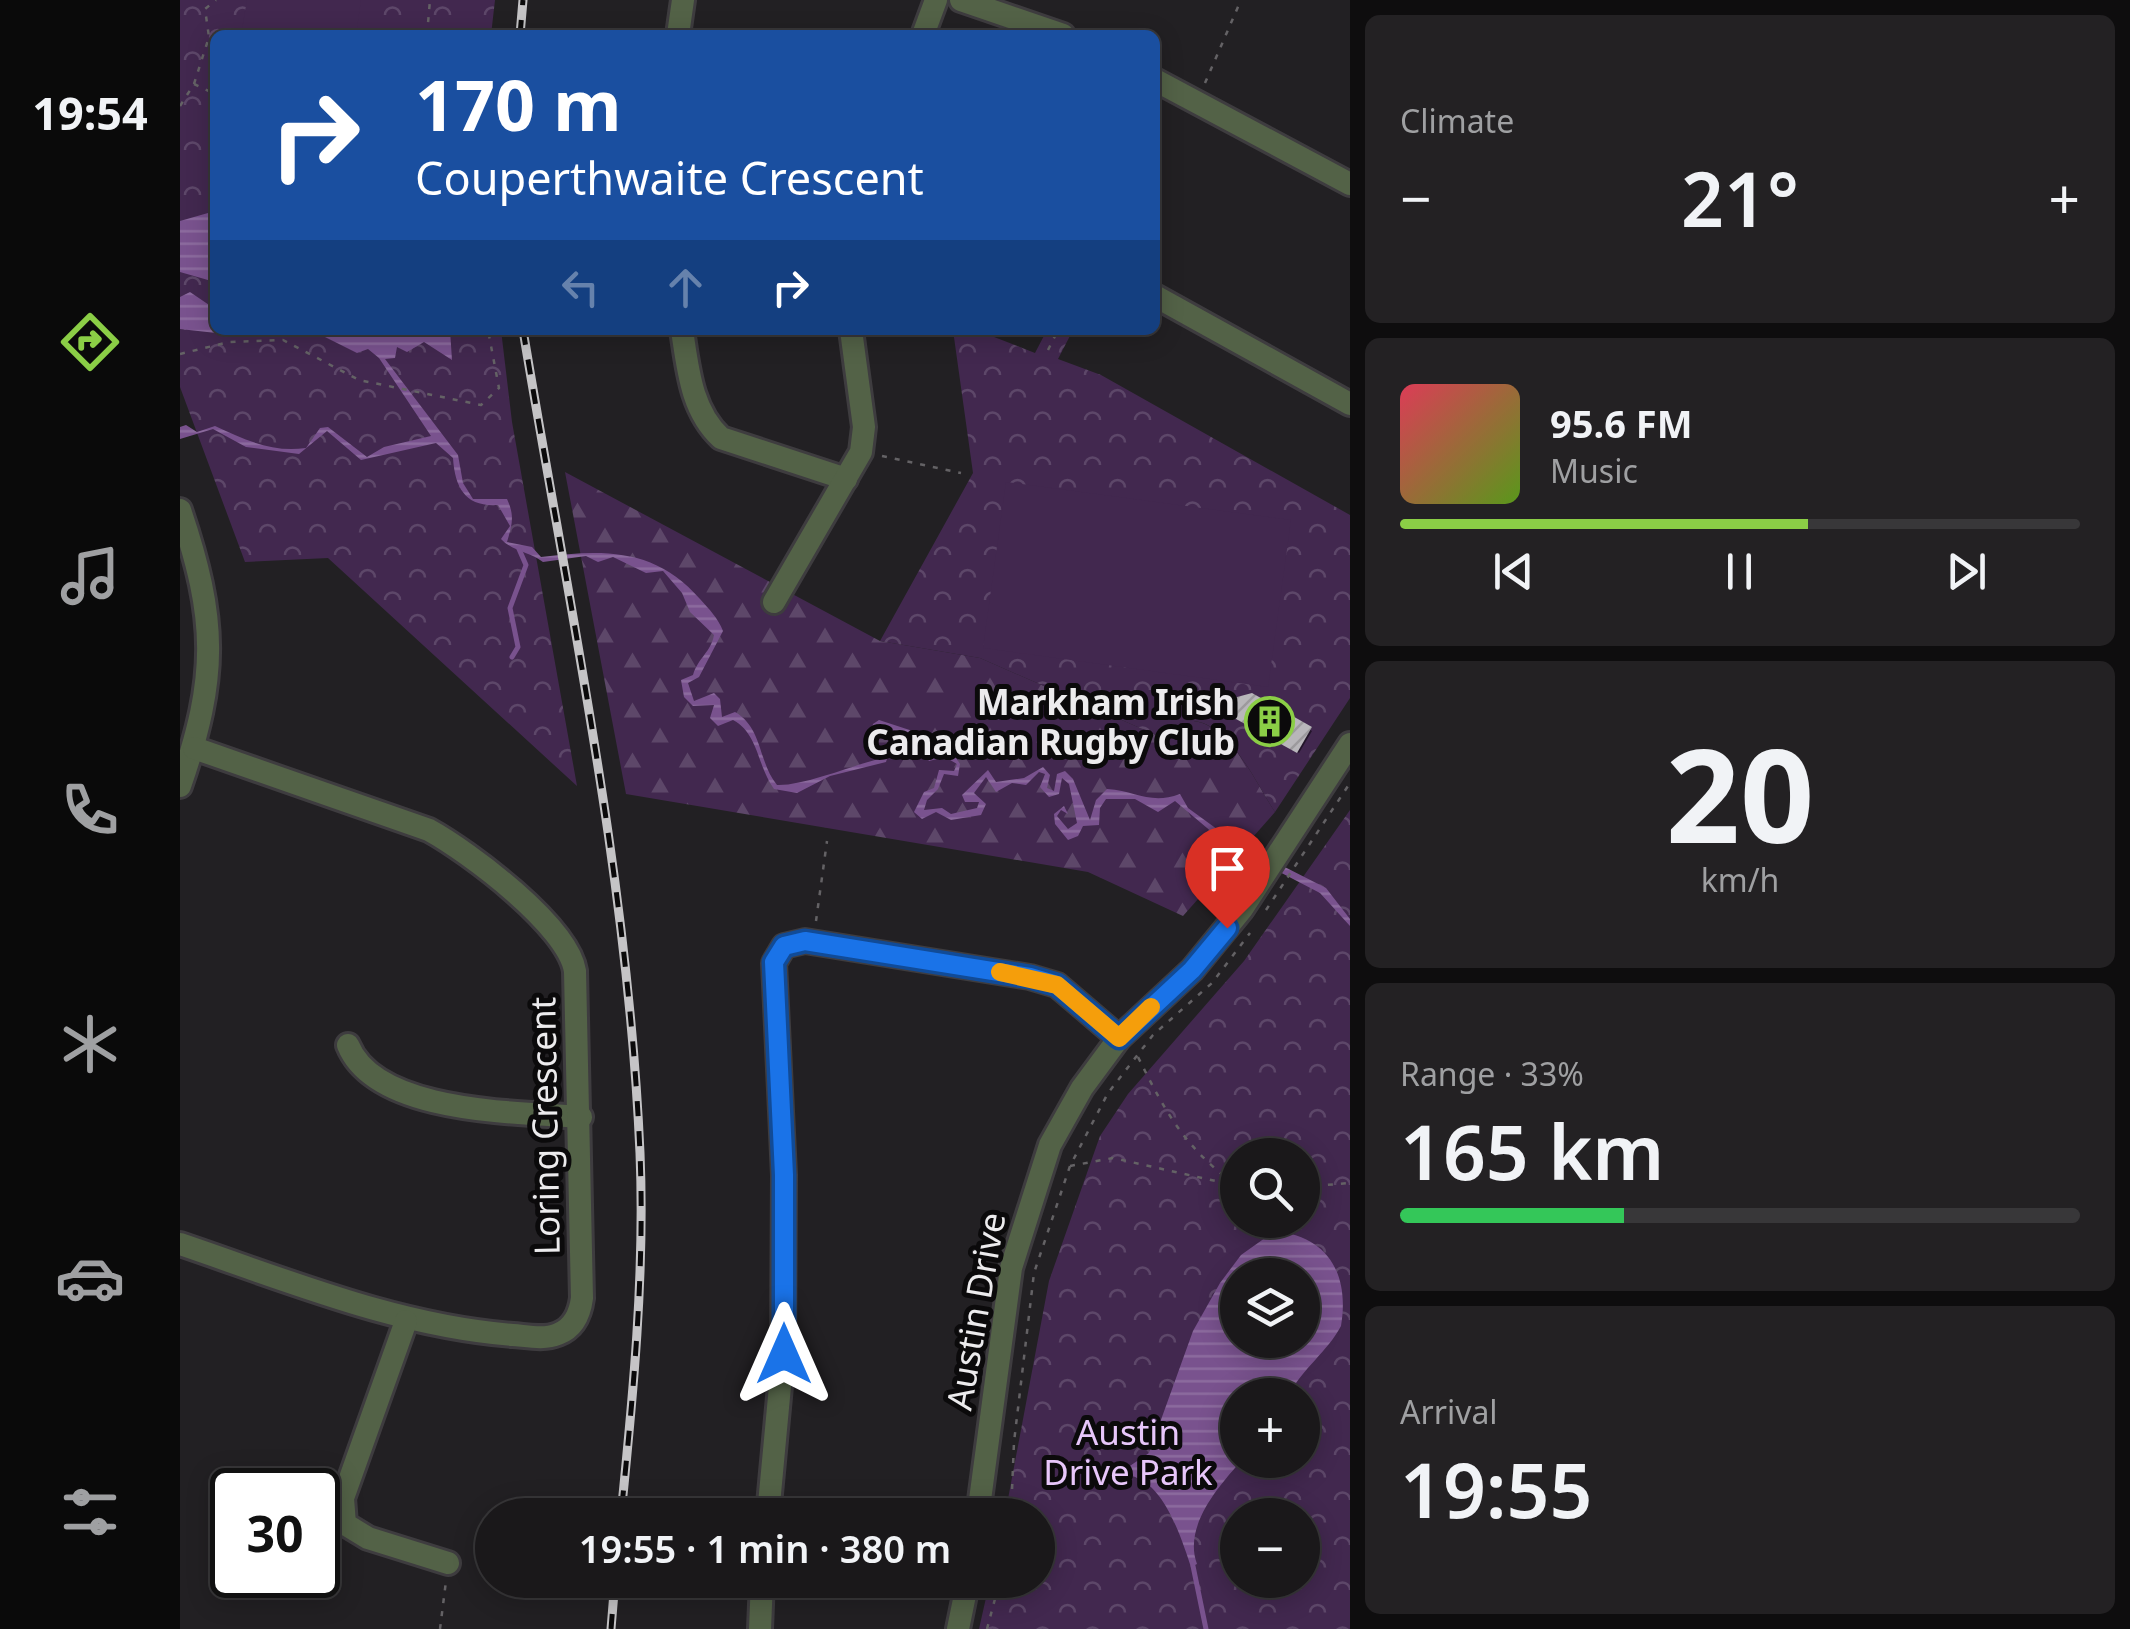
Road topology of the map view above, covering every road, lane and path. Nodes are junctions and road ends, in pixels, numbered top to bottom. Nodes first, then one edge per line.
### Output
1 (202, 0) edge
2 (216, 0) edge
3 (430, 0) edge
4 (684, 0) edge
5 (936, 0) edge
6 (961, 0) edge
7 (1241, 0) edge
8 (205, 9) junction
9 (427, 30) edge
10 (679, 30) edge
11 (925, 30) edge
12 (1048, 30) edge
13 (1160, 83) edge
14 (194, 84) junction
15 (210, 92) edge
16 (1197, 103) junction
17 (180, 106) edge
18 (1350, 184) edge
19 (1160, 299) edge
20 (489, 335) edge
21 (683, 335) edge
22 (852, 335) edge
23 (1056, 335) edge
24 (1048, 350) dead end
25 (180, 354) edge
26 (1350, 404) edge
27 (861, 452) junction
28 (961, 473) dead end
29 (846, 479) junction
30 (180, 510) edge
31 (774, 602) dead end
32 (1350, 744) edge
33 (194, 748) junction
34 (1350, 783) edge
35 (180, 786) edge
36 (827, 841) dead end
37 (812, 943) junction
38 (1119, 1038) junction
39 (348, 1045) dead end
40 (1137, 1056) junction
41 (582, 1117) junction
42 (1070, 1166) junction
43 (1220, 1173) edge
44 (1220, 1182) edge
45 (1350, 1183) edge
46 (1320, 1186) edge
47 (180, 1244) edge
48 (406, 1321) junction
49 (770, 1498) edge
50 (980, 1498) edge
51 (1012, 1498) edge
52 (448, 1563) joint
53 (761, 1598) edge
54 (964, 1598) edge
55 (995, 1598) edge
56 (440, 1629) edge
57 (760, 1629) edge
58 (958, 1629) edge
59 (987, 1629) edge

1 - 8 path
2 - 8 path
3 - 9 path
4 - 10 street
5 - 11 street
6 - 12 street
7 - 16 path
8 - 14 path
13 - 16 street
14 - 15 path
14 - 17 path
16 - 18 street
19 - 26 street
20 - 25 path
21 - 29 street
22 - 27 street
23 - 24 path
27 - 28 path
27 - 29 street
29 - 31 street
30 - 33 street
32 - 38 street, Austin Drive
33 - 35 street
33 - 41 street, Loring Crescent
34 - 40 path
36 - 37 path
37 - 38 street
37 - 49 street
38 - 50 street, Austin Drive
39 - 41 street
40 - 42 path
40 - 43 path
41 - 48 street, Loring Crescent
42 - 44 path
42 - 51 path
45 - 46 path
47 - 48 street, Loring Crescent
48 - 52 street
52 - 56 path
53 - 57 street
54 - 58 street
55 - 59 path

